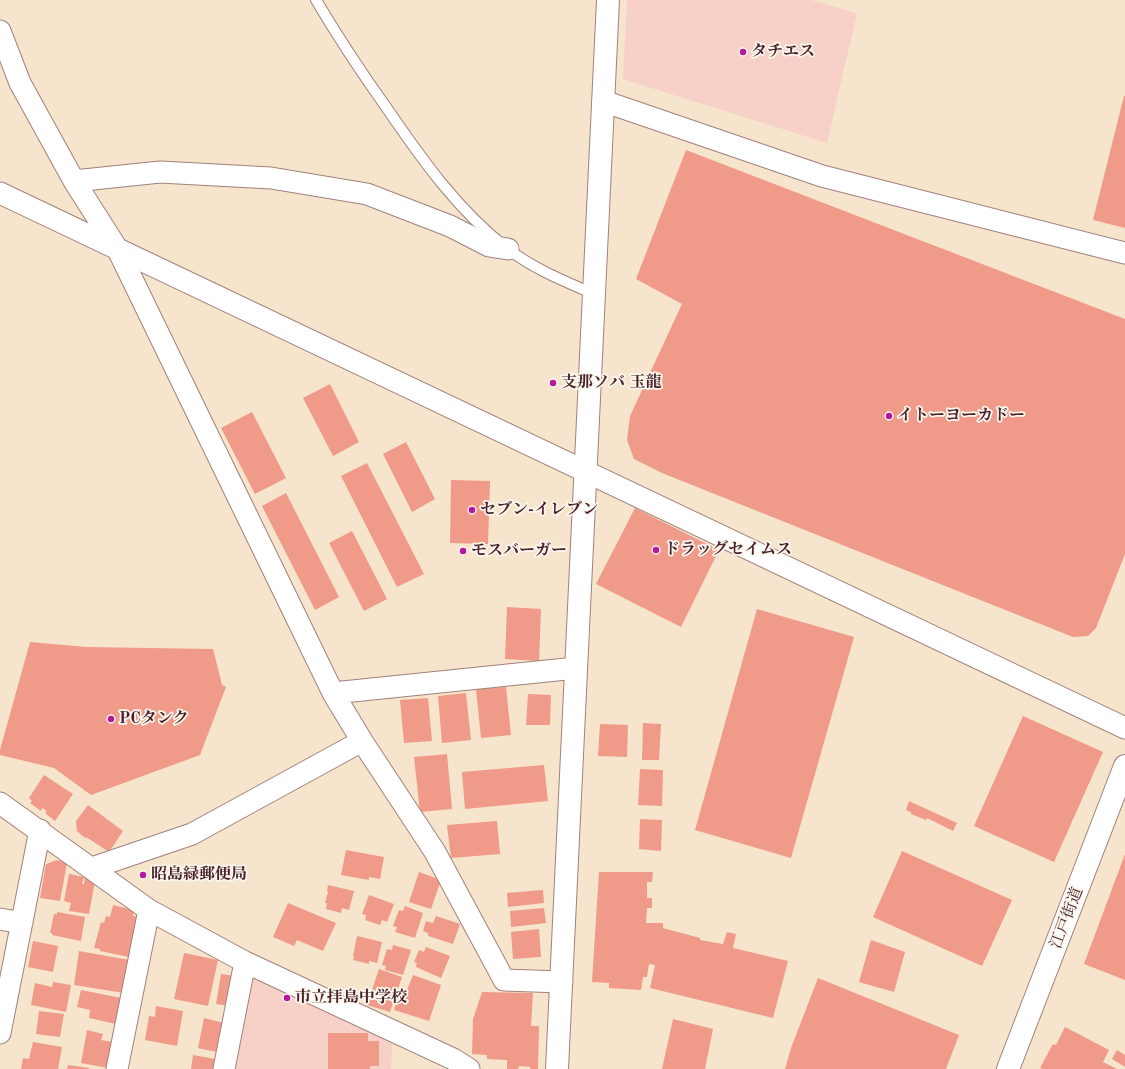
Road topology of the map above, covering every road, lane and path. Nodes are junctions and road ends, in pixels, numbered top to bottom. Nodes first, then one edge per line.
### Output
1 (316, 0) edge
2 (608, 0) edge
3 (0, 31) edge
4 (603, 101) junction
5 (74, 181) junction
6 (0, 193) edge
7 (508, 249) junction
8 (118, 250) junction
9 (1125, 253) edge
10 (594, 294) junction
11 (586, 471) junction
12 (576, 668) junction
13 (333, 693) junction
14 (1125, 728) edge
15 (362, 741) junction
16 (1125, 766) edge
17 (0, 802) edge
18 (40, 830) junction
19 (92, 868) junction
20 (149, 910) junction
21 (0, 919) edge
22 (22, 923) junction
23 (244, 962) junction
24 (562, 982) junction
25 (0, 1033) edge
26 (117, 1069) edge
27 (224, 1069) edge
28 (469, 1069) edge
29 (557, 1069) edge
30 (1008, 1069) edge

1 - 7 lane
2 - 4 street
3 - 5 street
4 - 9 street
4 - 10 street
5 - 7 street
5 - 8 street
6 - 8 street
7 - 10 lane
8 - 11 street
8 - 13 street
10 - 11 street
11 - 12 street
11 - 14 street
12 - 13 street
12 - 24 street
13 - 15 street
15 - 19 street
15 - 24 street
16 - 30 street, 江戸街道
17 - 18 street
18 - 19 street
18 - 22 street
19 - 20 street
20 - 23 street
20 - 26 street
21 - 22 street
22 - 25 street
23 - 27 street
23 - 28 street
24 - 29 street

